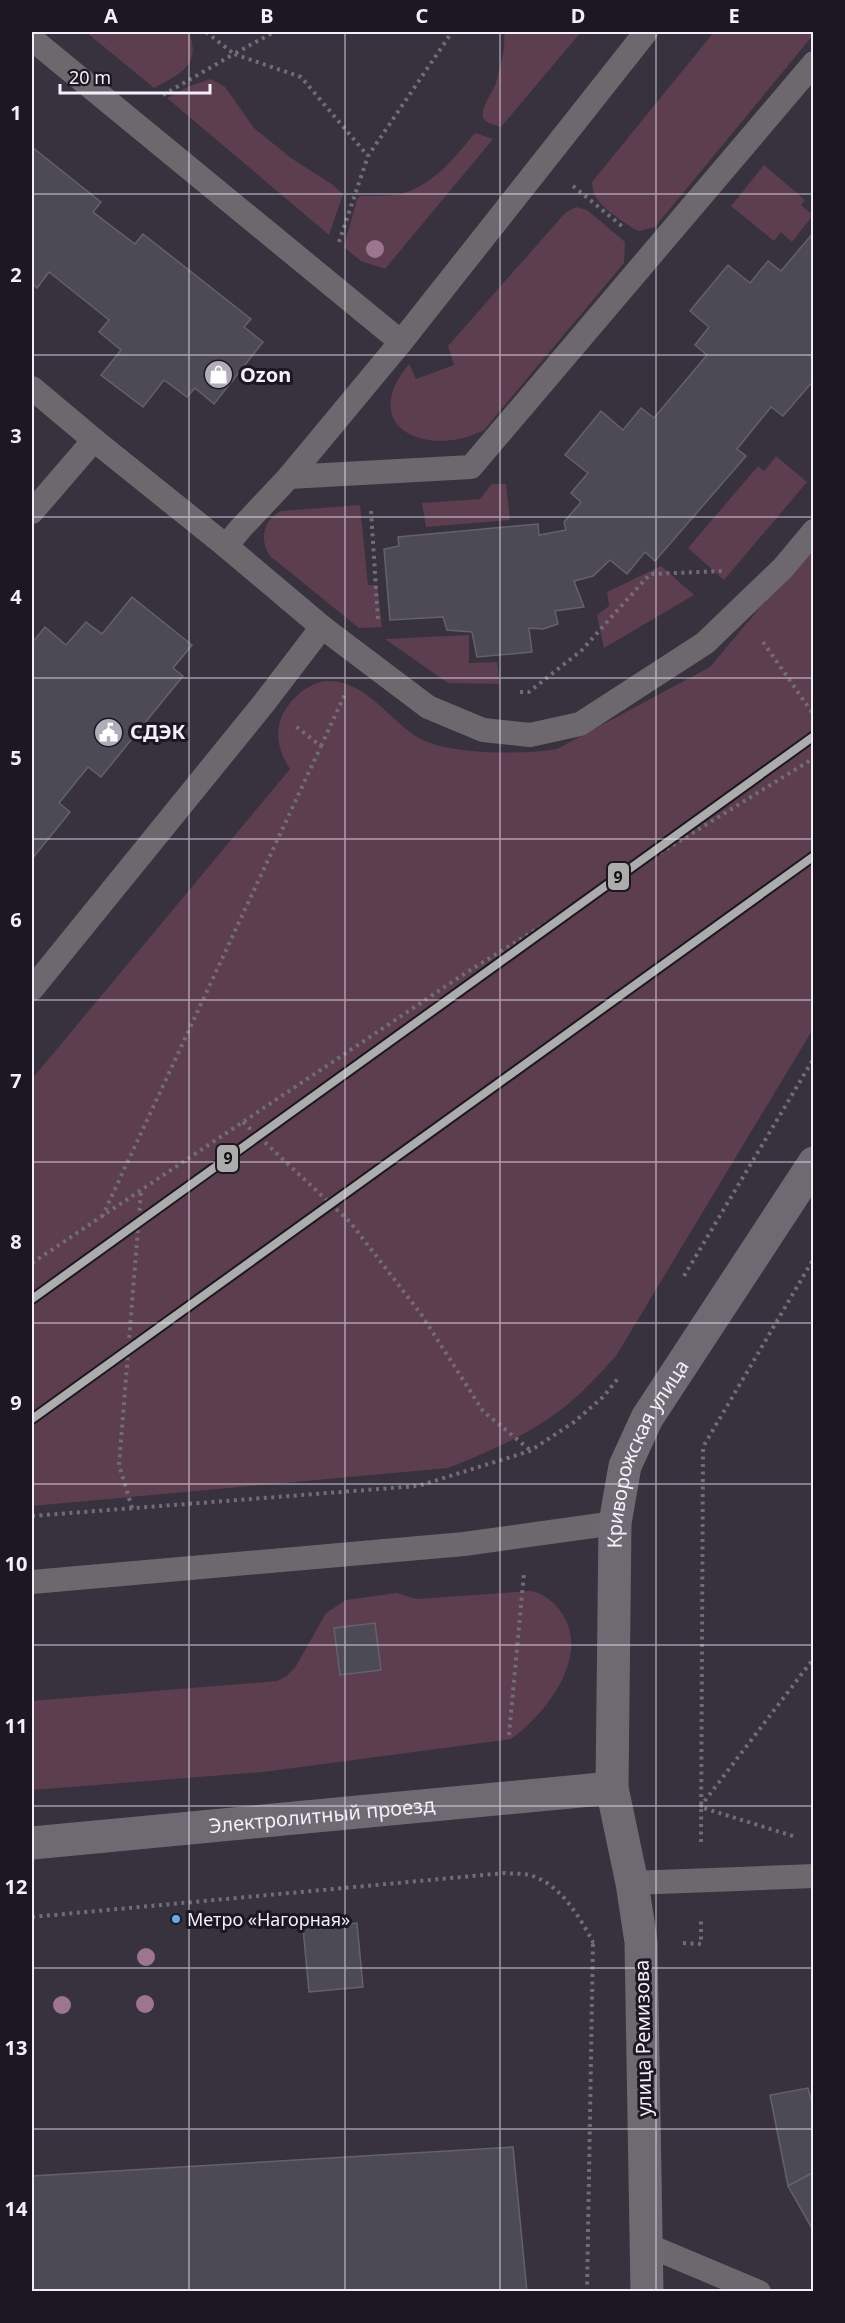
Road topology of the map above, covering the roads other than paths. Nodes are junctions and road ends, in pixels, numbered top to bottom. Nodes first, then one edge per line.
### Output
1 (646, 32) edge
2 (32, 39) edge
3 (813, 63) edge
4 (400, 342) junction
5 (32, 387) edge
6 (94, 440) junction
7 (289, 477) junction
8 (32, 512) edge
9 (813, 531) edge
10 (226, 546) junction
11 (322, 627) junction
12 (32, 989) edge
13 (813, 1163) edge
14 (615, 1523) junction
15 (32, 1581) edge
16 (612, 1788) junction
17 (32, 1844) edge
18 (813, 1876) edge
19 (632, 1882) junction
20 (647, 2245) junction
21 (647, 2292) edge
22 (759, 2292) edge

1 - 4 lane
2 - 4 lane
3 - 7 lane
4 - 7 lane
5 - 6 lane
6 - 8 lane
6 - 10 lane
7 - 10 lane
9 - 11 lane
10 - 11 lane
11 - 12 lane
13 - 14 street, Криворожская улица
14 - 15 lane
14 - 16 street, Криворожская улица
16 - 17 street, Электролитный проезд
16 - 19 street, улица Ремизова
18 - 19 lane
19 - 20 street, улица Ремизова
20 - 21 street, улица Ремизова
20 - 22 lane

